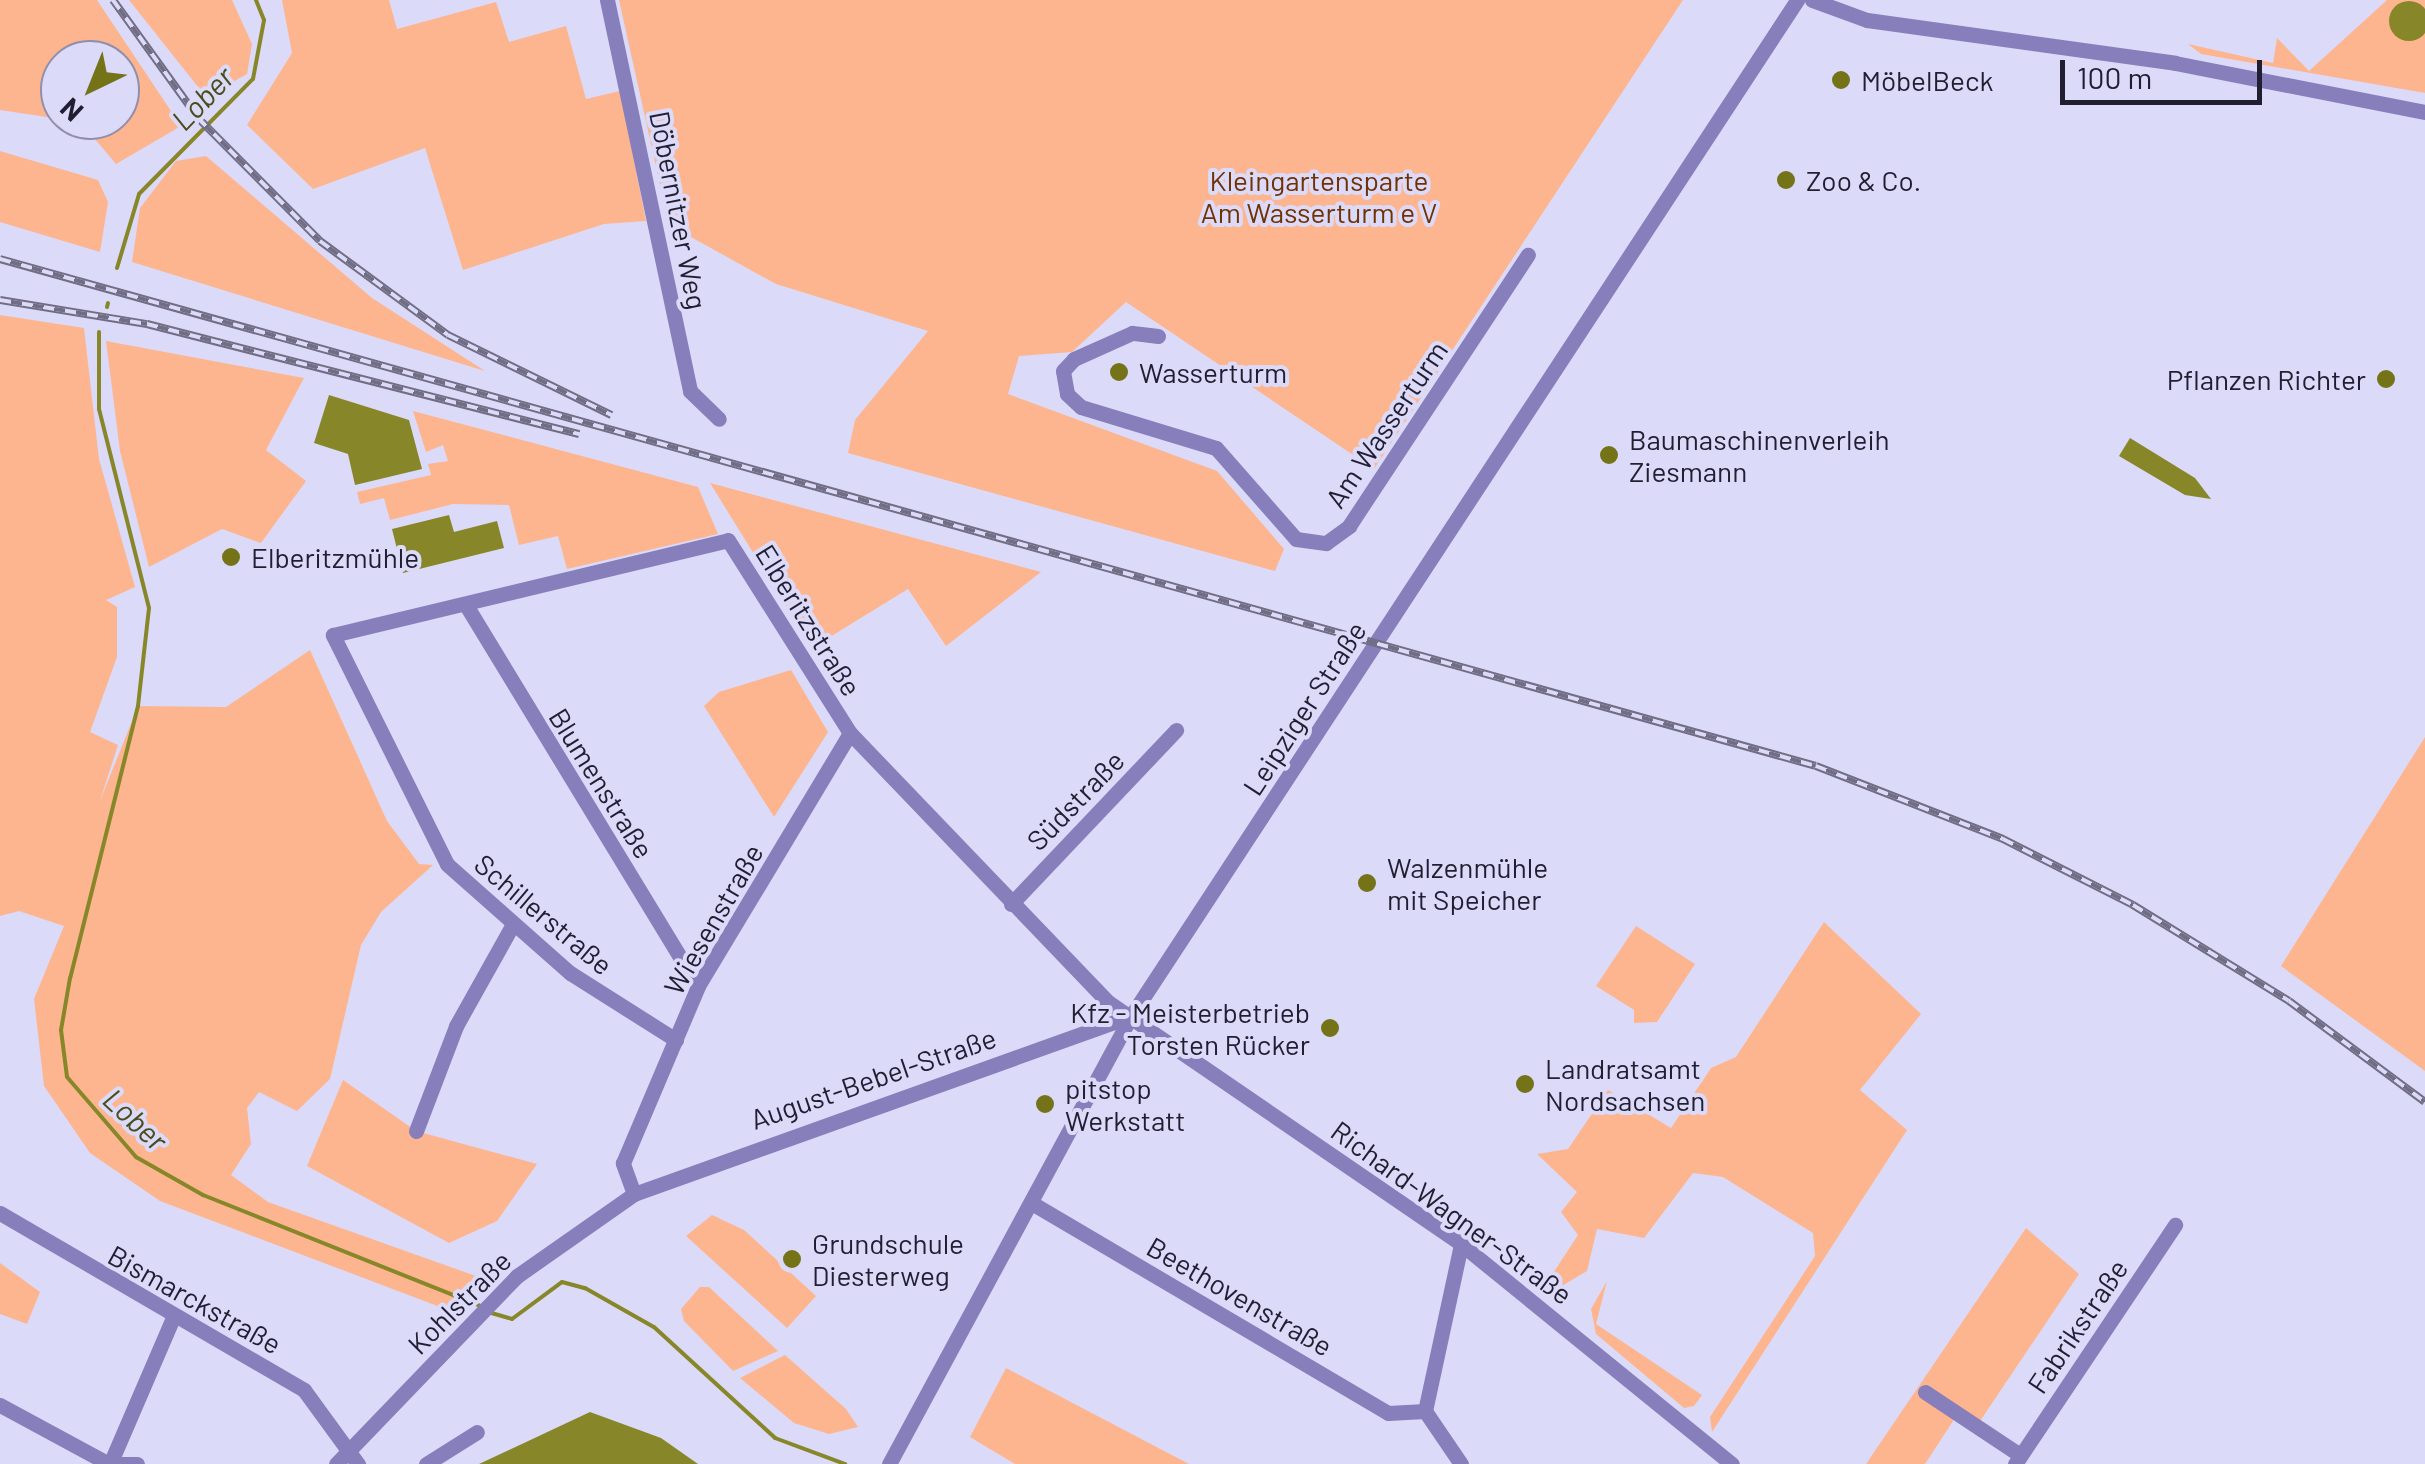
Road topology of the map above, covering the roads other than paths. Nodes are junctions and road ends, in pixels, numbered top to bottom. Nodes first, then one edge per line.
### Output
1 (607, 0) edge
2 (1797, 0) edge
3 (1812, 0) edge
4 (2425, 112) edge
5 (1528, 255) dead end
6 (1158, 336) dead end
7 (719, 419) dead end
8 (466, 605) junction
9 (333, 635) joint
10 (1176, 730) dead end
11 (850, 732) junction
12 (1011, 904) junction
13 (512, 926) junction
14 (698, 986) junction
15 (1131, 1016) junction
16 (676, 1040) junction
17 (416, 1131) dead end
18 (634, 1194) junction
19 (1035, 1205) junction
20 (0, 1213) edge
21 (2175, 1225) dead end
22 (1461, 1244) junction
23 (172, 1320) junction
24 (1925, 1392) dead end
25 (0, 1405) edge
26 (1425, 1411) junction
27 (477, 1432) dead end
28 (348, 1448) junction
29 (2018, 1460) edge
30 (890, 1461) edge
31 (110, 1464) edge
32 (136, 1464) edge
33 (336, 1464) edge
34 (358, 1464) edge
35 (426, 1464) edge
36 (1461, 1464) edge
37 (1732, 1464) edge

1 - 7 street, Döbernitzer Weg
2 - 15 street, Leipziger Straße
3 - 4 street
5 - 6 street, Am Wasserturm
8 - 9 street, Elberitzstraße
8 - 11 street, Elberitzstraße
8 - 14 street, Blumenstraße
9 - 13 street, Schillerstraße
10 - 12 street, Südstraße
11 - 12 street, Elberitzstraße
11 - 14 street, Wiesenstraße
12 - 15 street, Elberitzstraße
13 - 16 street, Schillerstraße
13 - 17 street
14 - 16 street, Wiesenstraße
15 - 18 street, August-Bebel-Straße
15 - 19 street, Leipziger Straße
15 - 22 street, Richard-Wagner-Straße
16 - 18 street, Wiesenstraße
18 - 28 street, Kohlstraße
19 - 26 street, Beethovenstraße
19 - 30 street, Leipziger Straße
20 - 23 street, Bismarckstraße
21 - 29 street, Fabrikstraße
22 - 26 street
22 - 37 street, Richard-Wagner-Straße
23 - 28 street, Bismarckstraße
23 - 31 street
24 - 29 street, Fabrikstraße
25 - 31 street
26 - 36 street
27 - 35 street
28 - 33 street, Kohlstraße
28 - 34 street, Bismarckstraße
31 - 32 street

